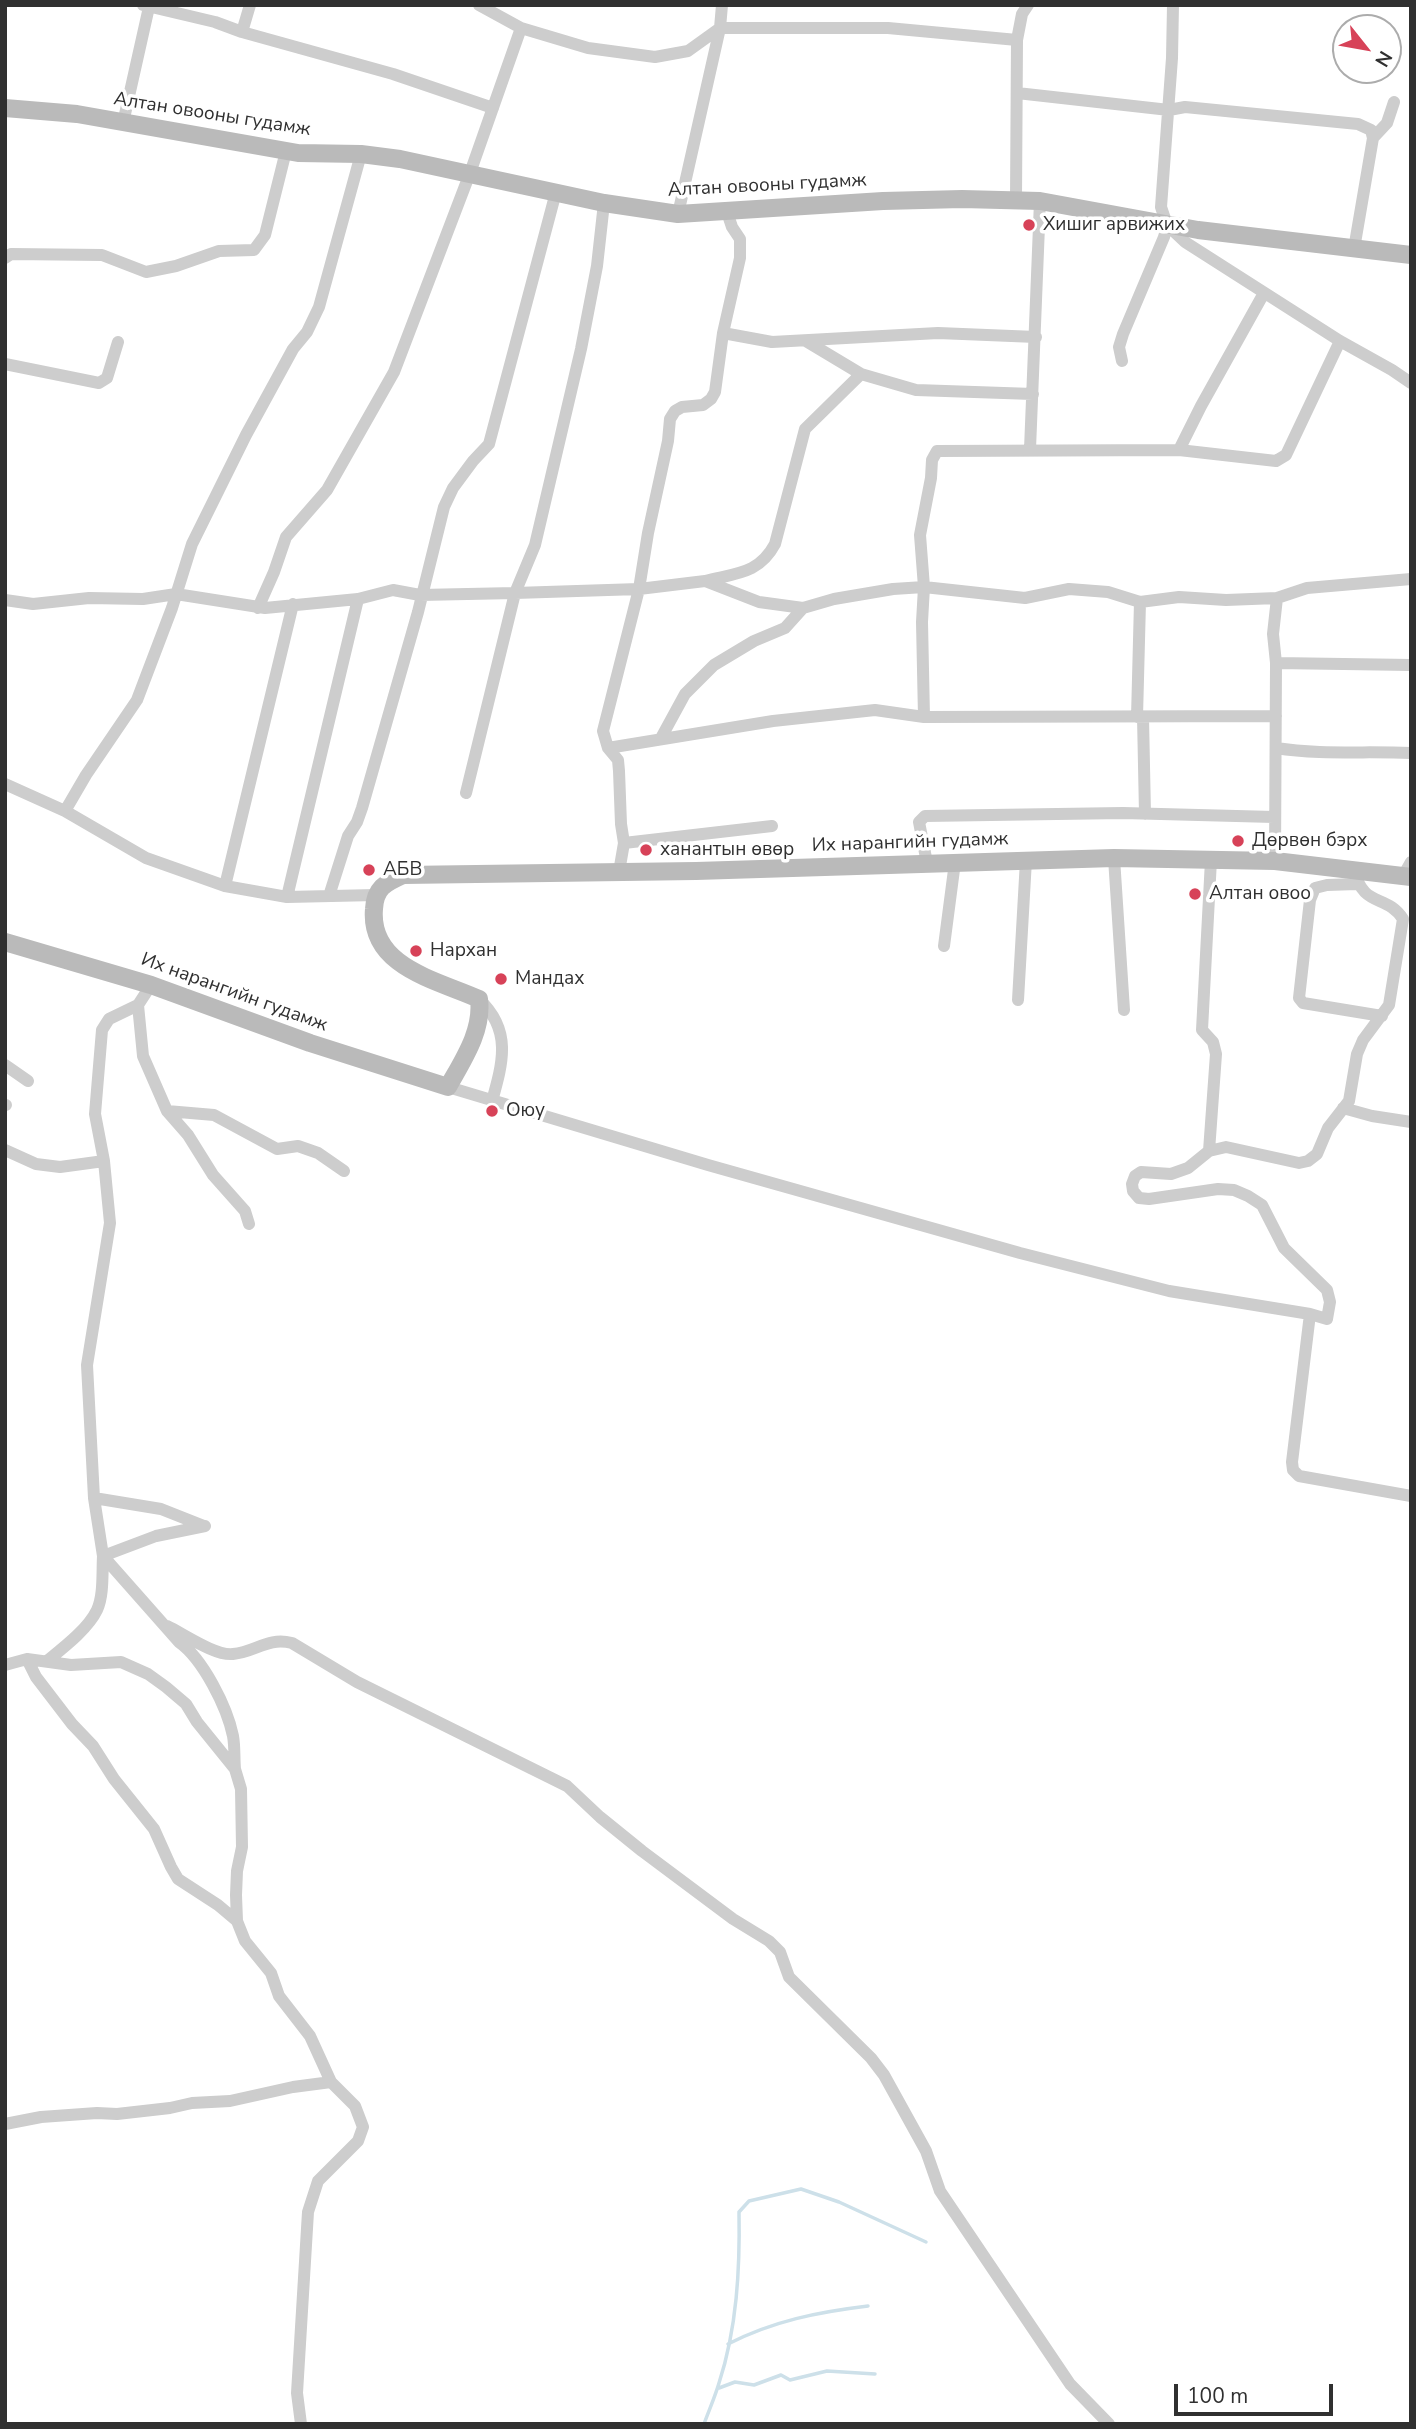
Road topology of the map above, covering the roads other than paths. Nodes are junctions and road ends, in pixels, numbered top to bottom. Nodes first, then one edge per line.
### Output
1 (250, 5) edge
2 (479, 5) edge
3 (722, 5) edge
4 (1028, 5) edge
5 (1173, 5) edge
6 (146, 6) edge
7 (521, 28) junction
8 (720, 29) junction
9 (242, 32) junction
10 (1017, 40) junction
11 (1017, 93) junction
12 (1394, 102) dead end
13 (5, 108) edge
14 (493, 108) junction
15 (1169, 110) junction
16 (123, 123) junction
17 (1373, 138) junction
18 (286, 151) junction
19 (361, 154) junction
20 (470, 173) junction
21 (556, 192) junction
22 (1016, 199) junction
23 (1040, 201) junction
24 (604, 203) junction
25 (727, 212) junction
26 (678, 214) junction
27 (1167, 225) junction
28 (1354, 248) junction
29 (1411, 255) edge
30 (5, 258) edge
31 (1264, 293) junction
32 (723, 333) junction
33 (1036, 337) junction
34 (806, 341) junction
35 (1340, 341) junction
36 (118, 342) dead end
37 (1122, 361) dead end
38 (5, 363) edge
39 (861, 374) junction
40 (1411, 383) edge
41 (1033, 394) junction
42 (1030, 449) junction
43 (1179, 450) junction
44 (1411, 579) edge
45 (705, 581) junction
46 (924, 587) junction
47 (639, 589) junction
48 (515, 593) junction
49 (176, 594) junction
50 (420, 595) junction
51 (1277, 598) junction
52 (358, 599) junction
53 (5, 600) edge
54 (1140, 602) junction
55 (293, 604) junction
56 (258, 608) junction
57 (803, 608) junction
58 (1276, 663) junction
59 (1411, 665) edge
60 (1276, 716) junction
61 (924, 717) junction
62 (1140, 717) junction
63 (661, 738) junction
64 (608, 748) junction
65 (1276, 748) junction
66 (1411, 753) edge
67 (5, 784) edge
68 (466, 793) dead end
69 (65, 811) junction
70 (1145, 814) junction
71 (1274, 817) junction
72 (772, 826) dead end
73 (624, 843) junction
74 (1114, 858) junction
75 (1026, 860) junction
76 (1211, 860) junction
77 (1275, 861) junction
78 (956, 862) junction
79 (927, 863) junction
80 (619, 872) junction
81 (1408, 872) edge
82 (1355, 876) junction
83 (225, 886) junction
84 (376, 895) junction
85 (329, 896) junction
86 (287, 897) junction
87 (5, 942) edge
88 (944, 946) dead end
89 (150, 985) junction
90 (479, 999) junction
91 (1017, 1000) dead end
92 (138, 1005) junction
93 (1124, 1010) dead end
94 (1382, 1016) junction
95 (5, 1065) edge
96 (27, 1082) dead end
97 (448, 1087) junction
98 (492, 1101) junction
99 (1343, 1108) junction
100 (167, 1111) junction
101 (1411, 1122) edge
102 (5, 1150) edge
103 (1209, 1152) junction
104 (104, 1161) junction
105 (344, 1171) dead end
106 (249, 1224) dead end
107 (1310, 1314) junction
108 (1411, 1496) edge
109 (94, 1498) junction
110 (103, 1556) junction
111 (167, 1626) junction
112 (27, 1659) junction
113 (47, 1661) junction
114 (5, 1665) edge
115 (235, 1769) junction
116 (237, 1921) junction
117 (331, 2082) junction
118 (5, 2124) edge
119 (300, 2424) edge
120 (1109, 2424) edge

1 - 9 street
2 - 7 street
3 - 8 street
4 - 10 street
5 - 15 street
6 - 9 street
6 - 16 street
7 - 8 street
7 - 14 street
8 - 10 street
8 - 26 street
9 - 14 street
10 - 11 street
11 - 15 street
11 - 22 street
12 - 17 street
13 - 16 main road, Алтан овооны гудамж
14 - 20 street
15 - 17 street
15 - 27 street
16 - 18 main road, Алтан овооны гудамж
17 - 28 street
18 - 19 main road, Алтан овооны гудамж
18 - 30 street
19 - 20 main road, Алтан овооны гудамж
19 - 49 street
20 - 21 main road, Алтан овооны гудамж
20 - 56 street
21 - 24 main road, Алтан овооны гудамж
21 - 50 street
22 - 23 main road, Алтан овооны гудамж
22 - 25 main road, Алтан овооны гудамж
23 - 27 main road, Алтан овооны гудамж
23 - 33 street
24 - 26 main road, Алтан овооны гудамж
24 - 48 street
25 - 26 main road, Алтан овооны гудамж
25 - 32 street
27 - 28 main road, Алтан овооны гудамж
27 - 31 street
27 - 37 street
28 - 29 main road, Алтан овооны гудамж
31 - 35 street
31 - 43 street
32 - 34 street
32 - 47 street
33 - 34 street
33 - 41 street
34 - 39 street
35 - 40 street
35 - 43 street
36 - 38 street
39 - 41 street
39 - 45 street
41 - 42 street
42 - 43 street
42 - 46 street
44 - 51 street
45 - 47 street
45 - 57 street
46 - 54 street
46 - 57 street
46 - 61 street
47 - 48 street
47 - 64 street
48 - 50 street
48 - 68 street
49 - 53 street
49 - 56 street
49 - 69 street
50 - 52 street
50 - 85 street
51 - 54 street
51 - 58 street
52 - 55 street
52 - 86 street
54 - 62 street
55 - 56 street
55 - 83 street
57 - 63 street
58 - 59 street
58 - 60 street
60 - 62 street
60 - 65 street
61 - 62 street
61 - 63 street
62 - 70 street
63 - 64 street
64 - 73 street
65 - 66 street
65 - 71 street
67 - 69 street
69 - 83 street
70 - 71 street
70 - 79 street
71 - 77 street
72 - 73 street
73 - 80 street
74 - 75 main road, Их нарангийн гудамж
74 - 76 main road, Их нарангийн гудамж
74 - 93 street
75 - 78 main road, Их нарангийн гудамж
75 - 91 street
76 - 77 main road, Их нарангийн гудамж
76 - 103 street
77 - 82 main road, Их нарангийн гудамж
78 - 79 main road, Их нарангийн гудамж
78 - 88 street
79 - 80 main road, Их нарангийн гудамж
80 - 84 main road, Их нарангийн гудамж
81 - 82 main road, Их нарангийн гудамж
82 - 94 street
82 - 94 street
83 - 86 street
84 - 85 street
84 - 90 main road
85 - 86 street
87 - 89 main road, Их нарангийн гудамж
89 - 92 street
89 - 97 main road, Их нарангийн гудамж
90 - 97 main road
90 - 98 street
92 - 100 street
92 - 104 street
94 - 99 street
95 - 96 street
97 - 98 street
98 - 107 street
99 - 101 street
99 - 103 street
100 - 105 street
100 - 106 street
102 - 104 street
103 - 107 street
104 - 109 street
107 - 108 street
109 - 110 street
109 - 110 street
110 - 111 street
110 - 113 street
111 - 115 street
111 - 120 street
112 - 113 street
112 - 114 street
112 - 116 street
113 - 115 street
115 - 116 street
116 - 117 street
117 - 118 street
117 - 119 street

